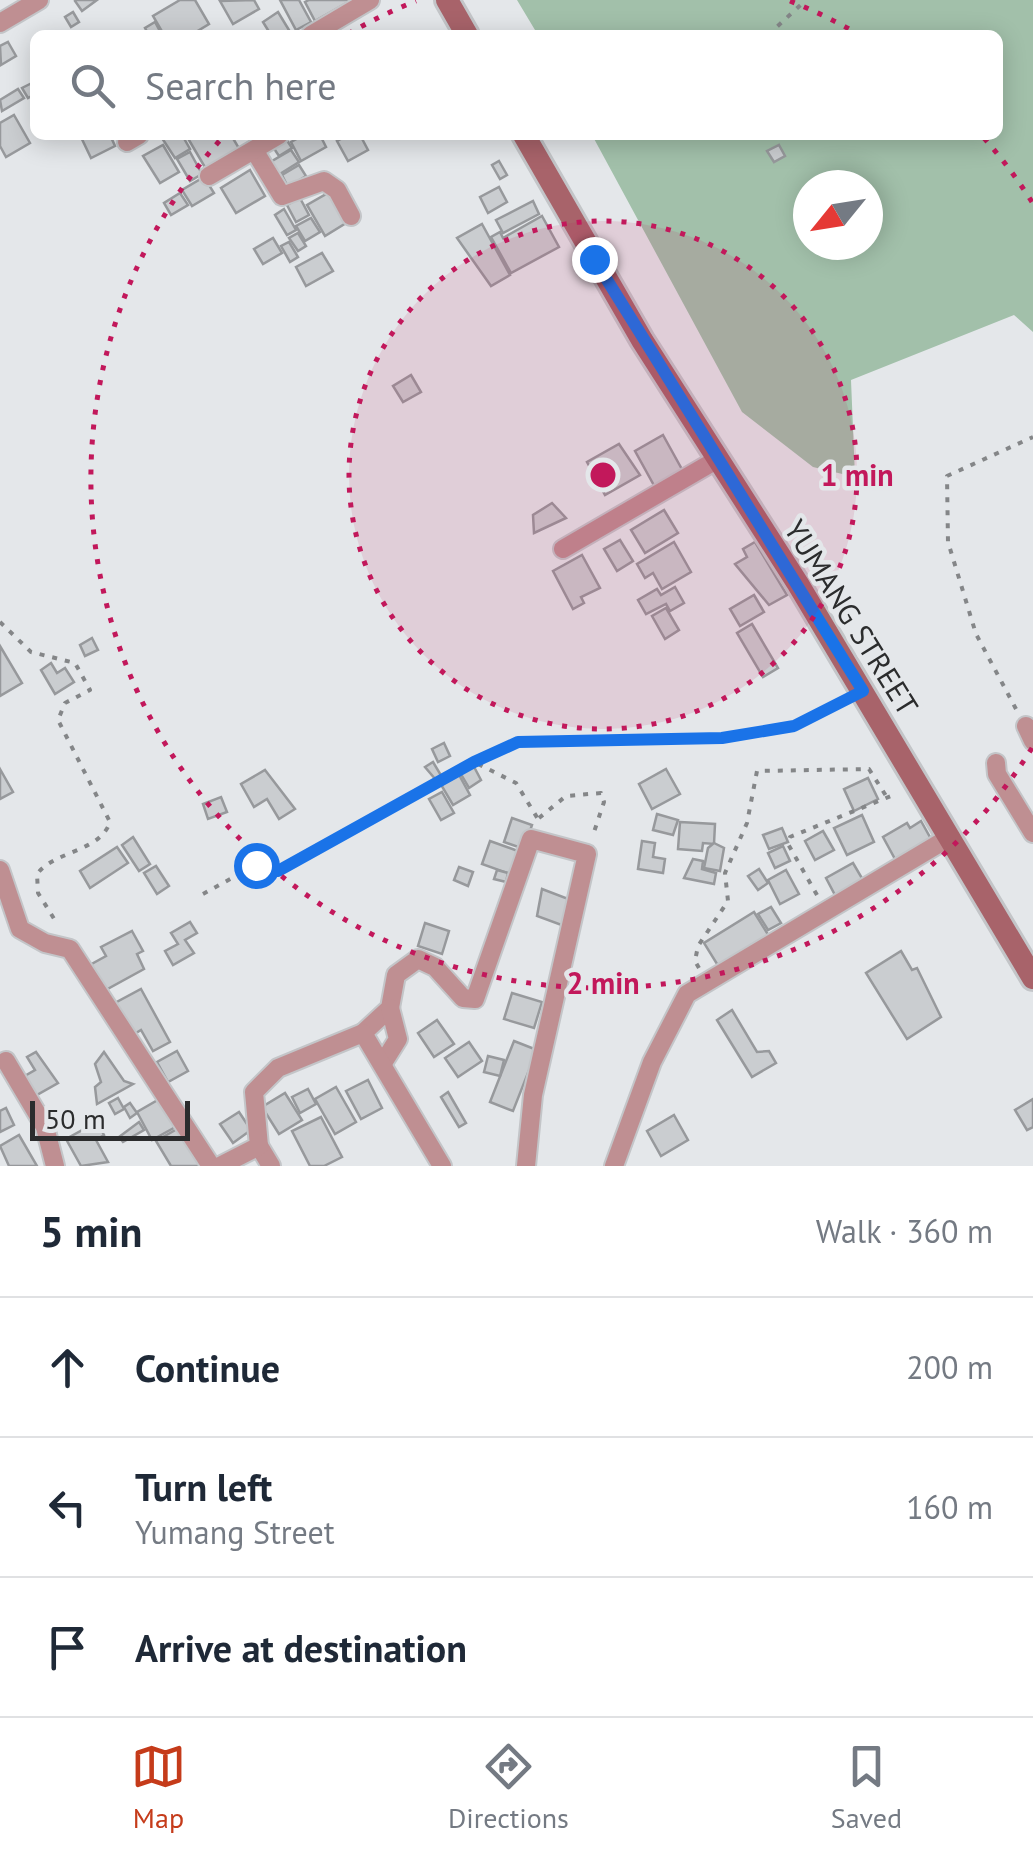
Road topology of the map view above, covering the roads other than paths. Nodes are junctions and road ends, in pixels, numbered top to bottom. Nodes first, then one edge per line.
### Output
1 (40, 0) edge
2 (370, 0) edge
3 (446, 0) edge
4 (0, 23) edge
5 (319, 30) edge
6 (459, 30) edge
7 (271, 140) edge
8 (527, 140) edge
9 (254, 150) junction
10 (209, 176) dead end
11 (351, 216) dead end
12 (718, 460) junction
13 (564, 549) dead end
14 (996, 763) dead end
15 (1033, 833) edge
16 (950, 838) junction
17 (0, 870) edge
18 (1033, 978) edge
19 (390, 1008) junction
20 (363, 1033) junction
21 (6, 1061) dead end
22 (383, 1063) junction
23 (259, 1146) junction
24 (436, 1163) edge
25 (55, 1166) edge
26 (211, 1166) edge
27 (220, 1166) edge
28 (271, 1166) edge
29 (526, 1166) edge
30 (614, 1166) edge

1 - 4 street
2 - 5 street
3 - 6 main road
7 - 9 street
8 - 12 main road, YUMANG STREET
9 - 10 street
9 - 11 street
12 - 13 street
12 - 16 main road, YUMANG STREET
14 - 15 street
16 - 18 main road, YUMANG STREET
16 - 30 street
17 - 26 street
19 - 20 street
19 - 22 street
19 - 29 street
20 - 22 street
20 - 23 street
21 - 25 street
22 - 24 street
23 - 27 street
23 - 28 street

